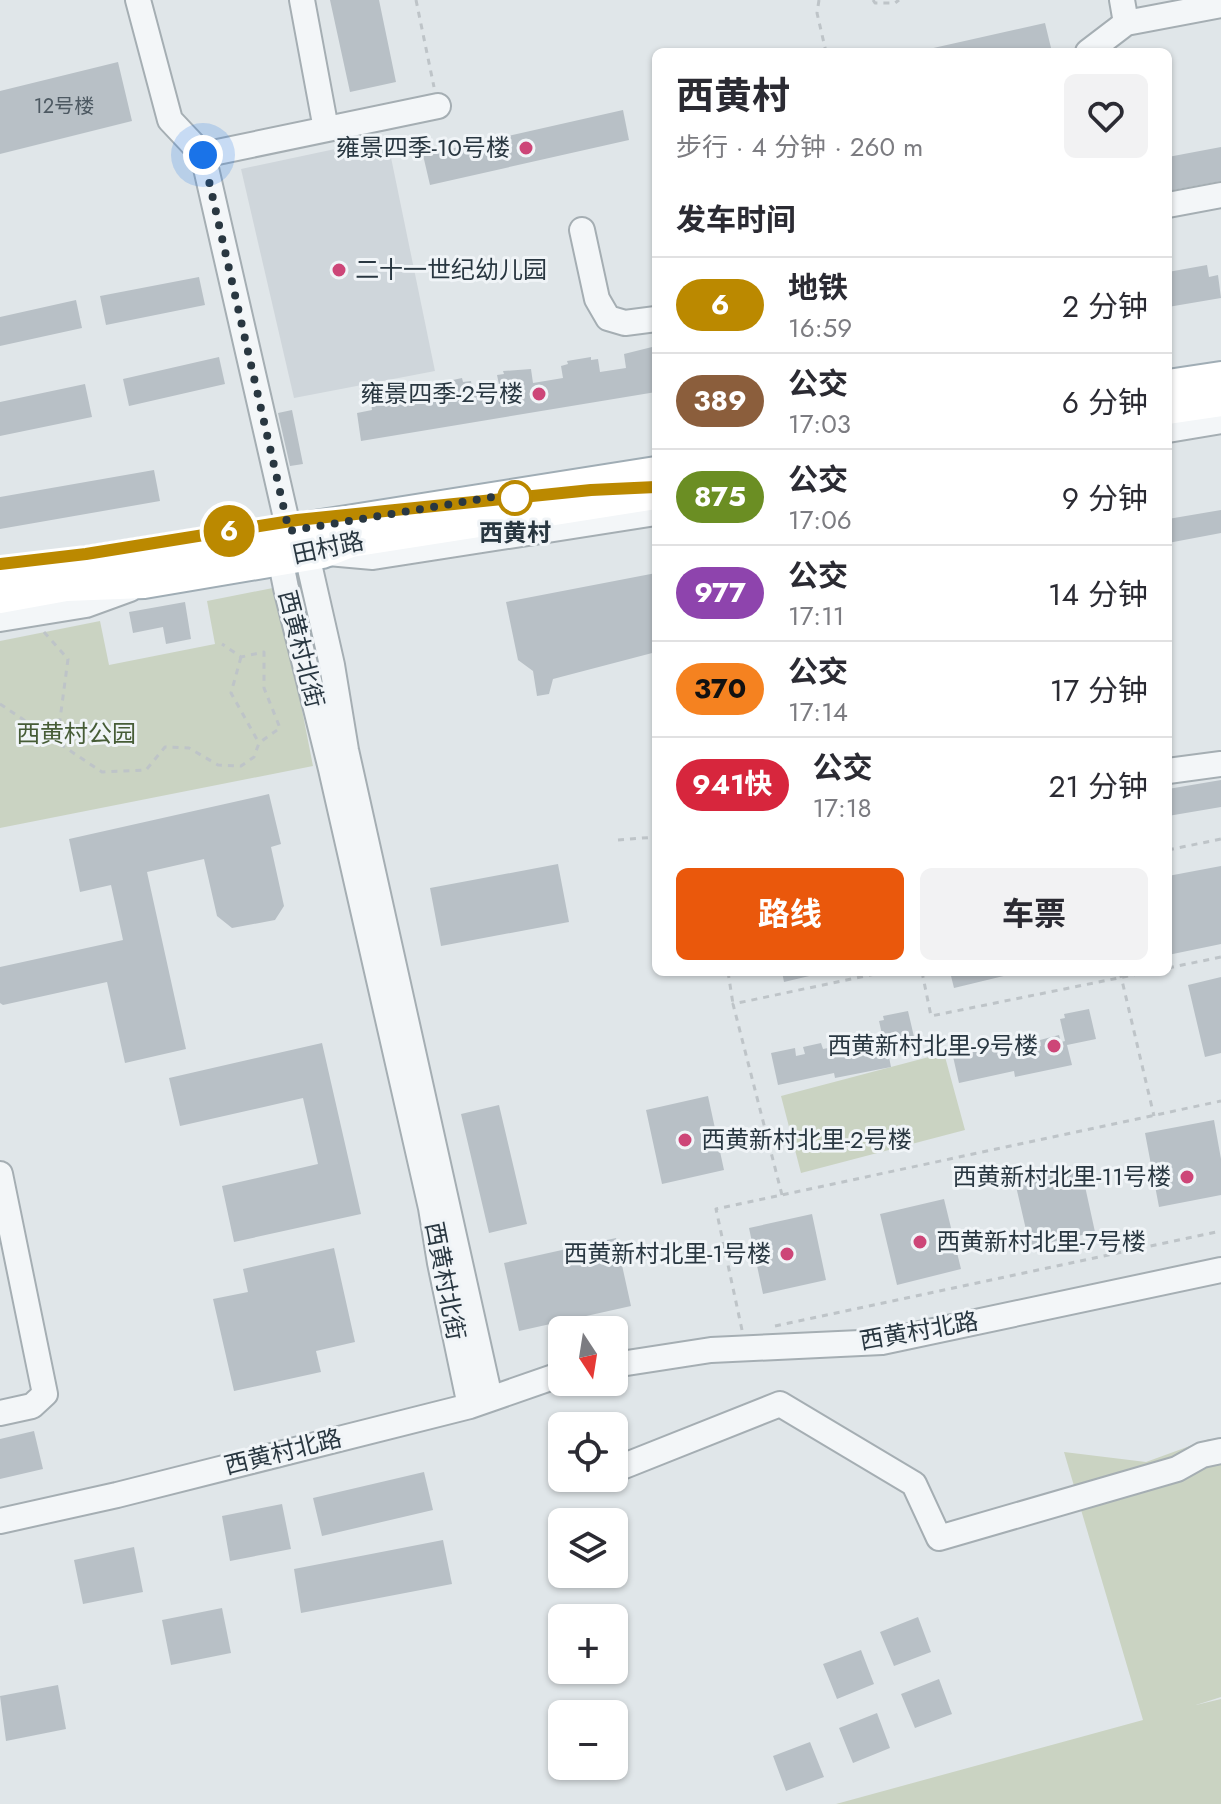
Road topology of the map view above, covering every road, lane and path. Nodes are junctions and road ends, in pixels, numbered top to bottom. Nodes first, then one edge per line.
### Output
1 (138, 0) edge
2 (302, 0) edge
3 (416, 0) edge
4 (819, 0) edge
5 (873, 0) edge
6 (899, 0) edge
7 (1221, 5) edge
8 (1124, 11) edge
9 (825, 48) edge
10 (1092, 48) edge
11 (438, 106) joint
12 (326, 129) junction
13 (203, 155) junction
14 (1221, 195) edge
15 (1172, 204) edge
16 (582, 230) dead end
17 (652, 320) edge
18 (1221, 377) edge
19 (1172, 384) edge
20 (1221, 401) edge
21 (1172, 408) edge
22 (1221, 421) edge
23 (1172, 429) edge
24 (652, 473) edge
25 (652, 495) edge
26 (652, 514) edge
27 (299, 549) junction
28 (0, 576) edge
29 (144, 583) junction
30 (0, 598) edge
31 (28, 615) junction
32 (0, 619) edge
33 (222, 644) dead end
34 (241, 657) junction
35 (0, 704) edge
36 (57, 742) junction
37 (259, 743) junction
38 (1221, 764) edge
39 (1172, 770) edge
40 (652, 837) edge
41 (1221, 839) edge
42 (618, 840) dead end
43 (1172, 849) edge
44 (1221, 957) edge
45 (1172, 967) edge
46 (729, 976) edge
47 (865, 976) edge
48 (923, 976) edge
49 (1116, 976) edge
50 (1121, 976) edge
51 (733, 1004) junction
52 (1221, 1101) edge
53 (1154, 1116) junction
54 (0, 1174) edge
55 (782, 1195) junction
56 (1221, 1231) edge
57 (1221, 1270) edge
58 (774, 1326) dead end
59 (743, 1332) dead end
60 (628, 1363) edge
61 (548, 1379) edge
62 (480, 1402) junction
63 (0, 1413) edge
64 (1221, 1451) edge
65 (628, 1464) edge
66 (0, 1521) edge

1 - 13 street
2 - 12 street
3 - 11 path
4 - 9 path
5 - 6 path
7 - 8 street
8 - 10 street
11 - 12 street
12 - 13 street
13 - 27 street, 西黄村北街
14 - 15 street
16 - 17 street
18 - 19 main road
20 - 21 main road
22 - 23 street
24 - 27 main road, 田村路
25 - 27 main road, 田村路
26 - 27 street
27 - 28 main road, 田村路
27 - 29 main road, 田村路
27 - 62 street, 西黄村北街
29 - 30 main road, 田村路
29 - 31 street
31 - 32 street
31 - 36 path
33 - 34 path
34 - 37 path
34 - 37 path
35 - 36 path
36 - 37 path
38 - 39 street
40 - 42 path
41 - 43 path
44 - 45 path
46 - 51 path
47 - 51 path
48 - 49 path
50 - 53 path
51 - 55 path
52 - 53 path
53 - 55 path
54 - 63 street
55 - 59 path
56 - 58 path
57 - 60 street, 西黄村北路
61 - 62 street, 西黄村北路
62 - 66 street, 西黄村北路
64 - 65 street

